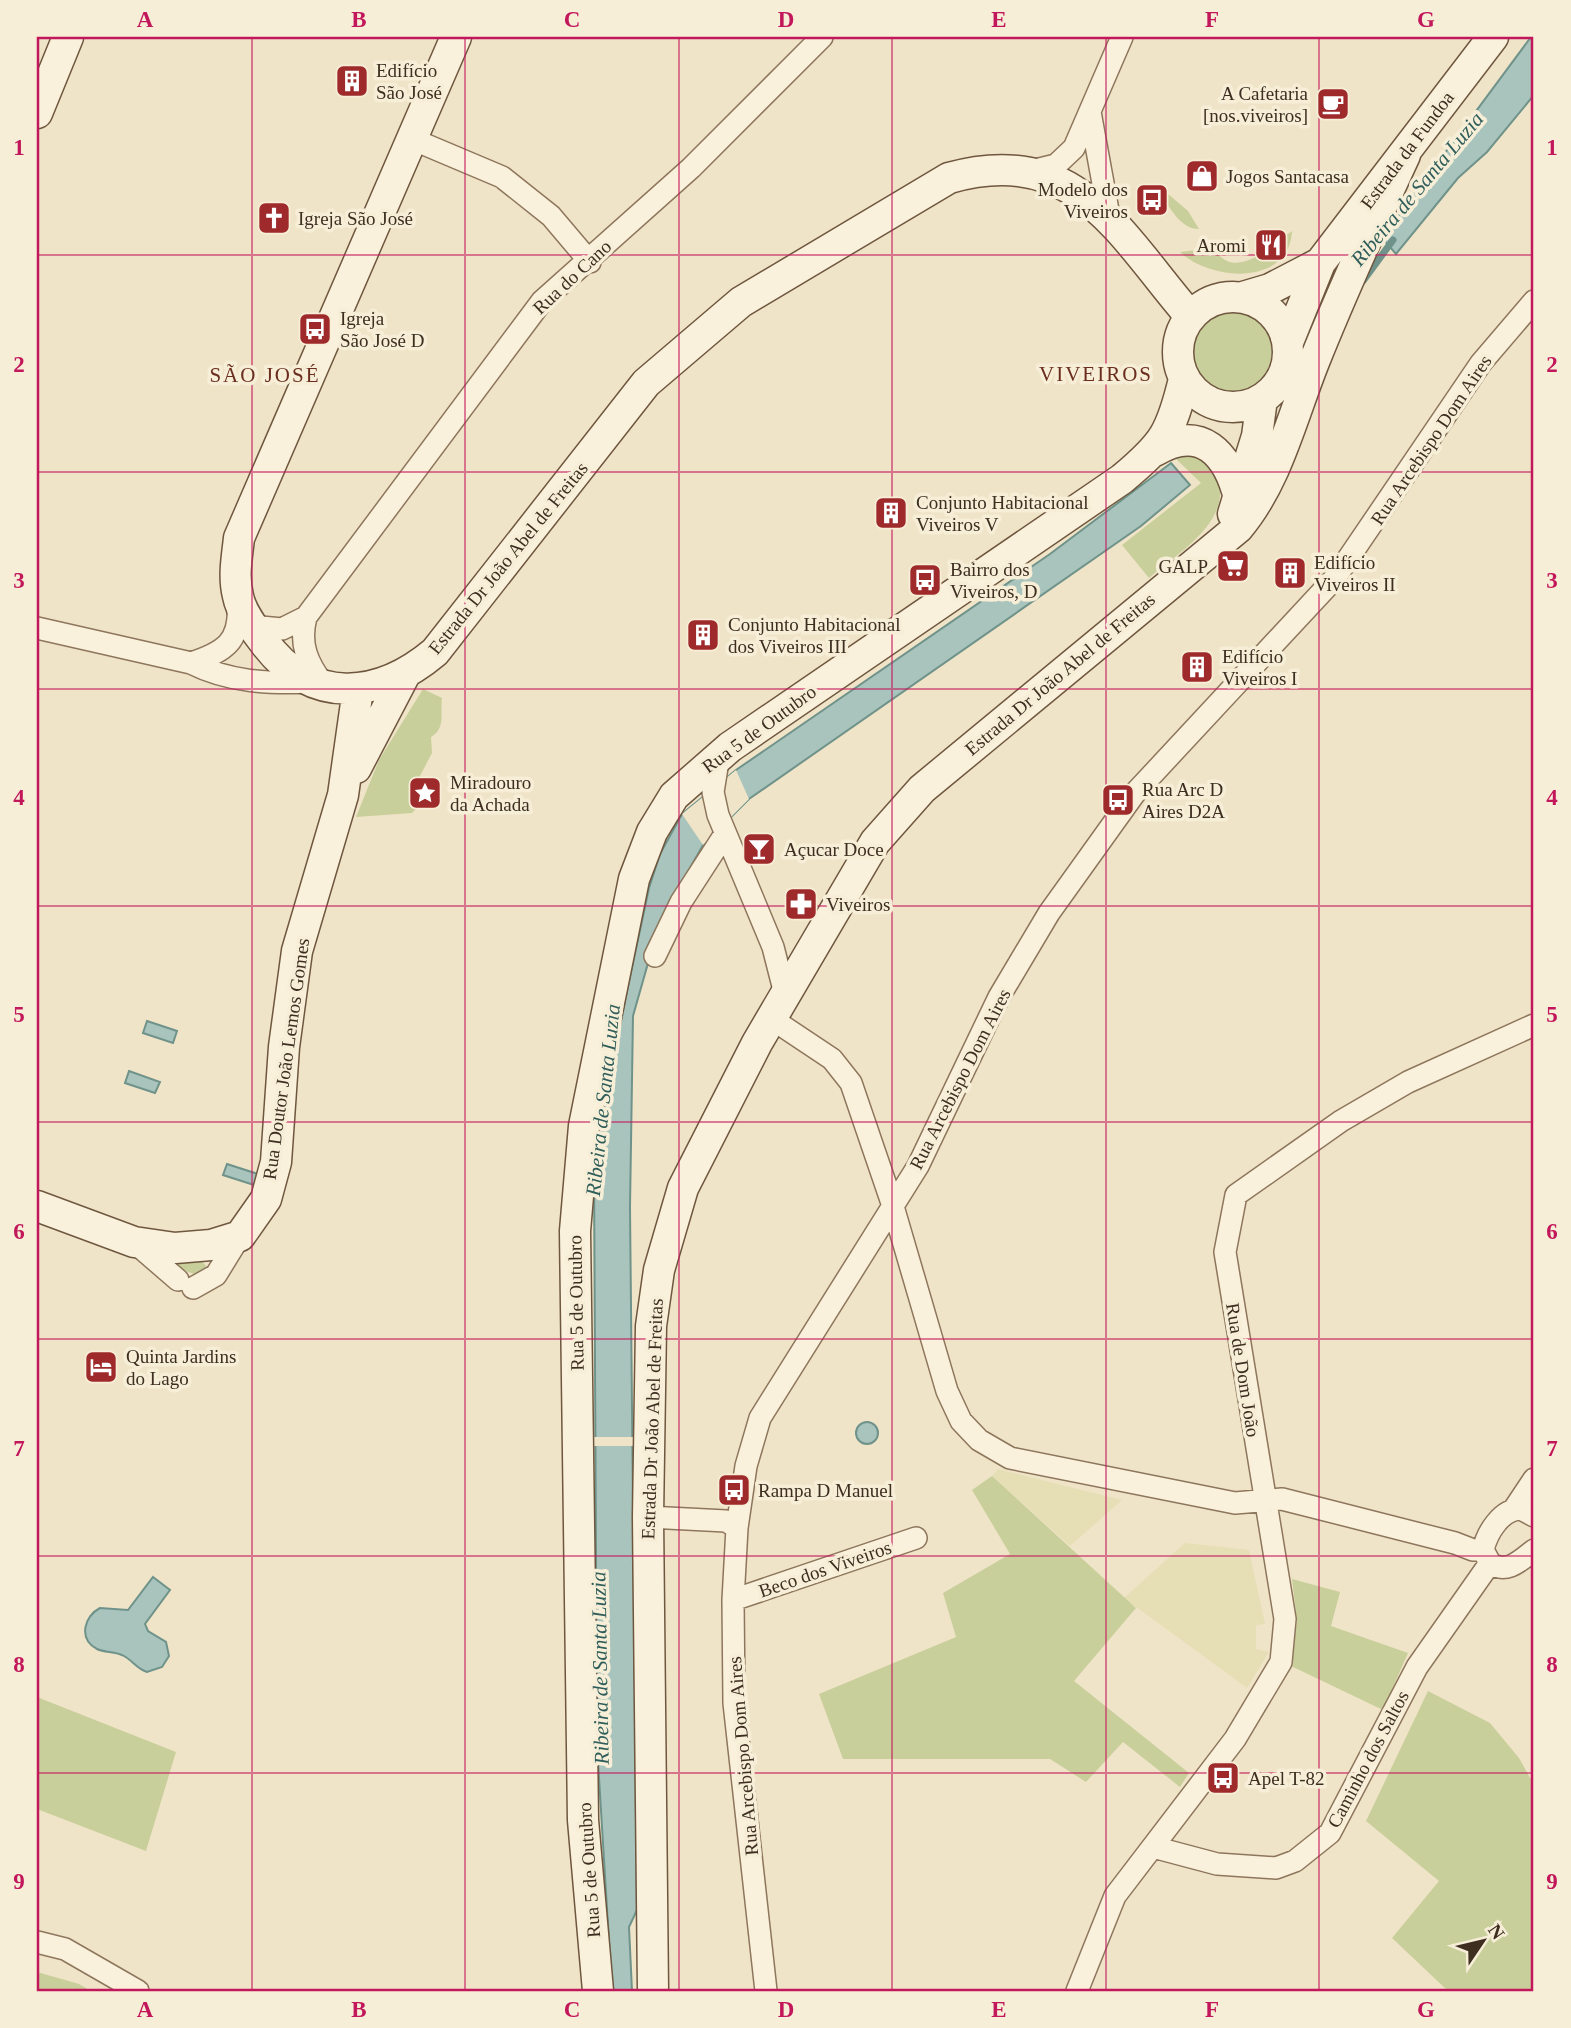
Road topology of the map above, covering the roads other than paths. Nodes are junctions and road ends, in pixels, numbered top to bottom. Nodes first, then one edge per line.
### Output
1 (68, 37) edge
2 (456, 37) edge
3 (822, 37) edge
4 (1122, 37) edge
5 (1493, 37) edge
6 (1090, 112) junction
7 (37, 113) edge
8 (412, 139) junction
9 (1405, 155) junction
10 (1025, 173) junction
11 (1102, 209) junction
12 (590, 262) junction
13 (1320, 263) junction
14 (1243, 297) junction
15 (1534, 301) edge
16 (1190, 316) junction
17 (1288, 342) junction
18 (1184, 379) junction
19 (1262, 399) junction
20 (1154, 451) junction
21 (1239, 498) junction
22 (1210, 550) junction
23 (238, 598) junction
24 (306, 617) junction
25 (252, 626) junction
26 (37, 628) edge
27 (191, 663) junction
28 (404, 676) junction
29 (317, 684) junction
30 (358, 689) junction
31 (719, 755) junction
32 (343, 795) junction
33 (725, 834) junction
34 (814, 946) junction
35 (774, 950) junction
36 (654, 956) dead end
37 (778, 1007) junction
38 (1534, 1025) edge
39 (892, 1203) junction
40 (37, 1206) edge
41 (240, 1236) junction
42 (134, 1242) junction
43 (1534, 1479) edge
44 (1264, 1500) junction
45 (1524, 1512) edge
46 (648, 1517) junction
47 (737, 1528) junction
48 (916, 1538) dead end
49 (1534, 1550) edge
50 (1486, 1557) junction
51 (733, 1600) junction
52 (1153, 1847) junction
53 (37, 1942) edge
54 (138, 1991) edge
55 (598, 1991) edge
56 (653, 1991) edge
57 (766, 1991) edge
58 (1077, 1991) edge

1 - 7 main road
2 - 8 main road, Estrada Dr João Abel de Freitas
3 - 12 street, Rua do Cano
4 - 6 street
5 - 9 main road, Estrada da Fundoa
6 - 10 street
6 - 11 street
8 - 12 street
8 - 23 main road, Estrada Dr João Abel de Freitas
9 - 13 main road, Estrada da Fundoa
9 - 22 main road, Estrada Dr João Abel de Freitas
10 - 11 main road, Estrada Dr João Abel de Freitas
10 - 28 main road, Estrada Dr João Abel de Freitas
11 - 16 main road, Estrada Dr João Abel de Freitas
12 - 24 street, Rua do Cano
13 - 14 main road, Estrada da Fundoa
13 - 17 main road, Estrada da Fundoa
14 - 16 main road
14 - 17 main road
15 - 39 street, Rua Arcebispo Dom Aires
16 - 18 main road
17 - 19 main road
18 - 19 main road
18 - 20 main road, Rua 5 de Outubro
19 - 21 main road, Estrada Dr João Abel de Freitas
20 - 21 main road
20 - 31 main road, Rua 5 de Outubro
21 - 22 main road, Estrada Dr João Abel de Freitas
22 - 34 main road, Estrada Dr João Abel de Freitas
23 - 25 main road, Estrada Dr João Abel de Freitas
23 - 27 street
24 - 25 street
24 - 29 street
25 - 29 main road, Estrada Dr João Abel de Freitas
26 - 27 street
27 - 29 street
28 - 30 main road, Estrada Dr João Abel de Freitas
28 - 32 main road, Rua Doutor João Lemos Gomes
29 - 30 main road, Estrada Dr João Abel de Freitas
30 - 32 main road, Rua Doutor João Lemos Gomes
31 - 33 street
31 - 55 main road, Rua 5 de Outubro
32 - 41 main road, Rua Doutor João Lemos Gomes
33 - 35 street
33 - 36 street
34 - 35 street
34 - 37 main road, Estrada Dr João Abel de Freitas
35 - 37 street
37 - 39 street
37 - 46 main road, Estrada Dr João Abel de Freitas
38 - 44 street, Rua de Dom João
39 - 44 street
39 - 47 street, Rua Arcebispo Dom Aires
40 - 42 main road, Rua Doutor João Lemos Gomes
41 - 42 main road, Rua Doutor João Lemos Gomes
41 - 42 street, Rua Doutor João Lemos Gomes
43 - 45 street
44 - 50 street
44 - 52 street, Rua de Dom João
45 - 50 street, Caminho dos Saltos
46 - 47 street
46 - 56 main road, Estrada Dr João Abel de Freitas
47 - 51 street, Rua Arcebispo Dom Aires
48 - 51 street, Beco dos Viveiros
49 - 50 street
50 - 52 street, Caminho dos Saltos
51 - 57 street, Rua Arcebispo Dom Aires
52 - 58 street, Rua de Dom João
53 - 54 street

